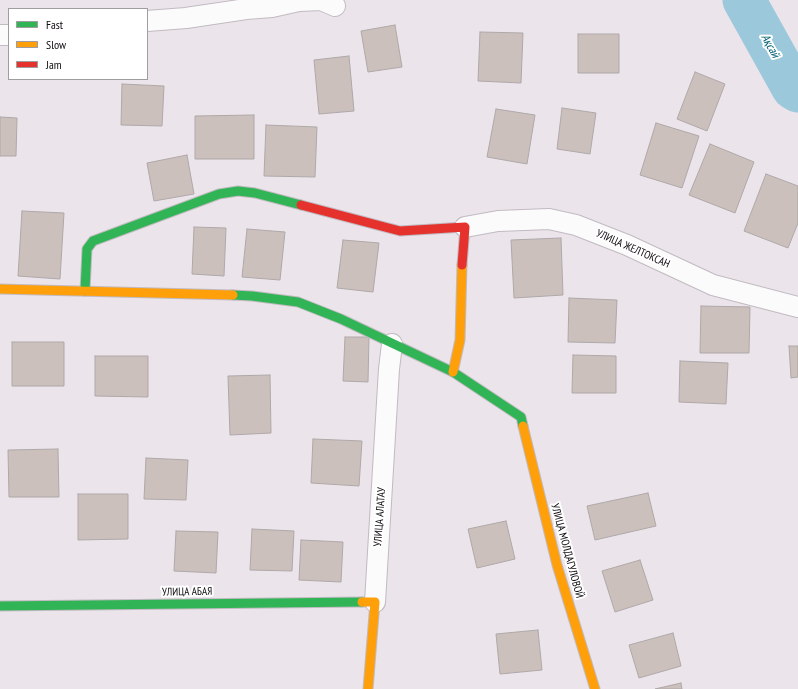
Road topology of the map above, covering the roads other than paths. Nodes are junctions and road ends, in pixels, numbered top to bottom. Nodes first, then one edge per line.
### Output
1 (335, 6) dead end
2 (148, 21) edge
3 (465, 227) junction
4 (0, 289) edge
5 (85, 291) junction
6 (798, 307) edge
7 (392, 344) junction
8 (453, 372) junction
9 (375, 602) junction
10 (0, 606) edge
11 (368, 689) edge
12 (594, 689) edge

1 - 2 street
3 - 5 street
3 - 6 street, УЛИЦА ЖЕЛТОКСАН
3 - 8 street
4 - 5 street
5 - 7 street
7 - 8 street
7 - 9 street, УЛИЦА АЛАТАУ
8 - 12 street, УЛИЦА МОЛДАГУЛОВОЙ
9 - 10 street, УЛИЦА АБАЯ
9 - 11 street, УЛИЦА АЛАТАУ

